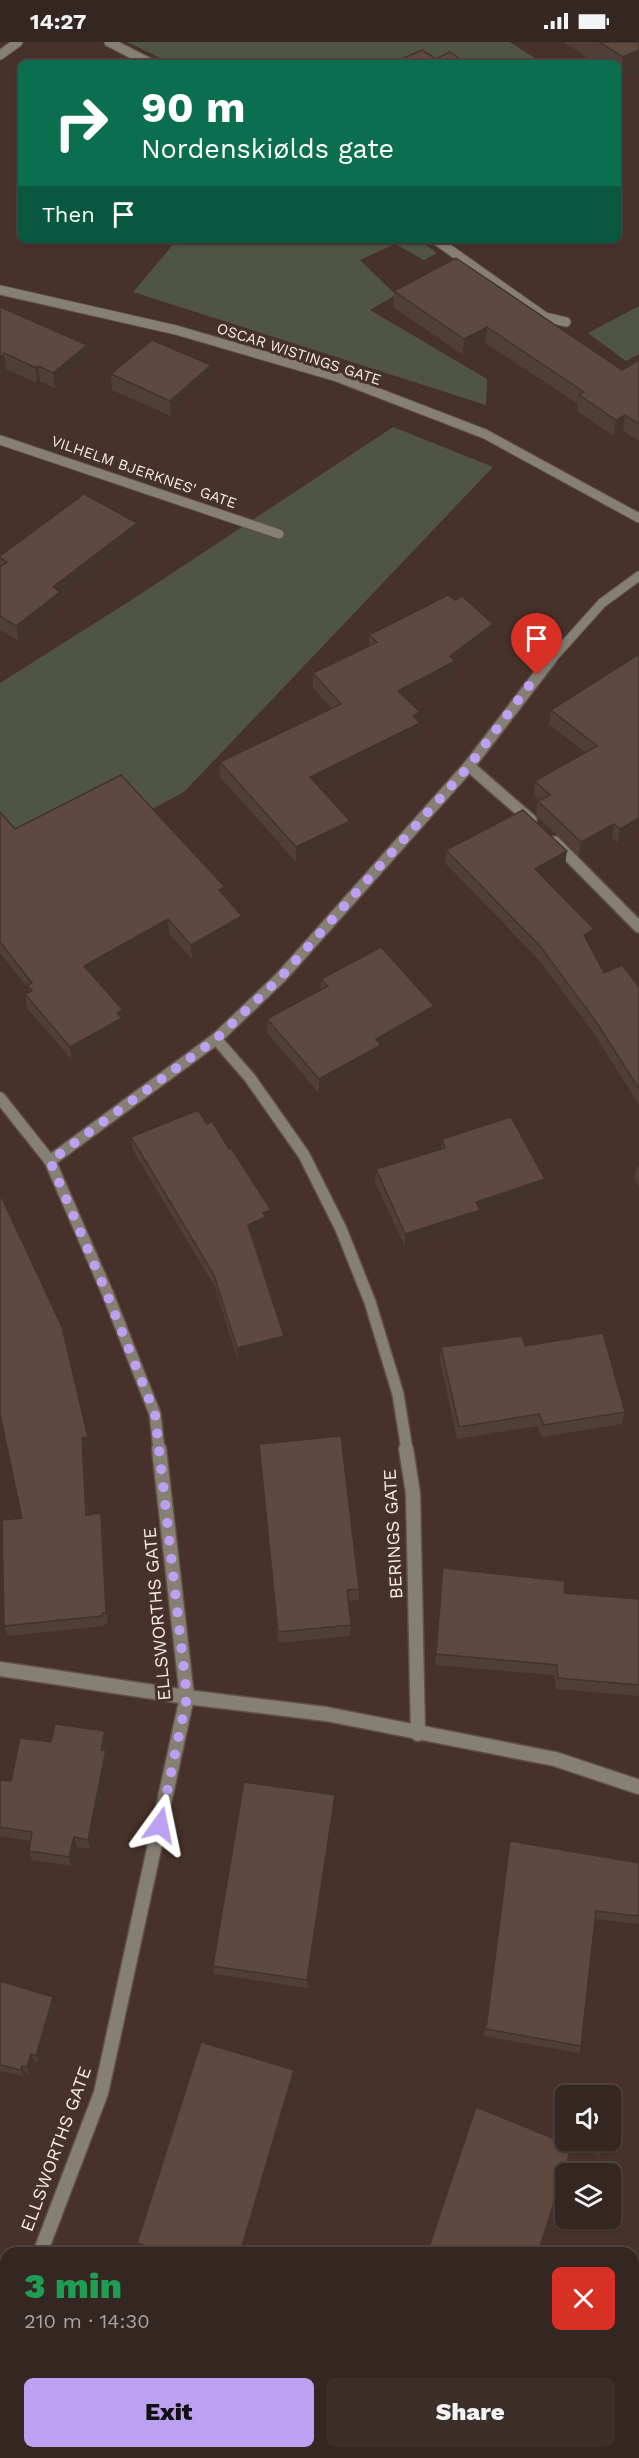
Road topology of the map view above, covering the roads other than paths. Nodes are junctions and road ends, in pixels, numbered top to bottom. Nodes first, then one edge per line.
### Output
1 (18, 42) edge
2 (110, 42) edge
3 (0, 55) edge
4 (144, 60) edge
5 (440, 243) edge
6 (0, 291) edge
7 (566, 322) dead end
8 (0, 440) edge
9 (639, 518) edge
10 (279, 534) dead end
11 (639, 576) edge
12 (469, 766) junction
13 (539, 827) edge
14 (548, 835) edge
15 (639, 927) edge
16 (216, 1039) junction
17 (0, 1098) edge
18 (50, 1161) junction
19 (0, 1670) edge
20 (187, 1697) junction
21 (418, 1734) junction
22 (639, 1787) edge
23 (42, 2247) edge

1 - 3 street
2 - 4 street
5 - 7 street
6 - 9 street, OSCAR WISTINGS GATE
8 - 10 street, VILHELM BJERKNES' GATE
11 - 12 street
12 - 13 street
12 - 16 street
14 - 15 street
16 - 18 street
16 - 21 street, BERINGS GATE
17 - 18 street, ELLSWORTHS GATE
18 - 20 street, ELLSWORTHS GATE
19 - 20 street
20 - 21 street
20 - 23 street, ELLSWORTHS GATE
21 - 22 street

